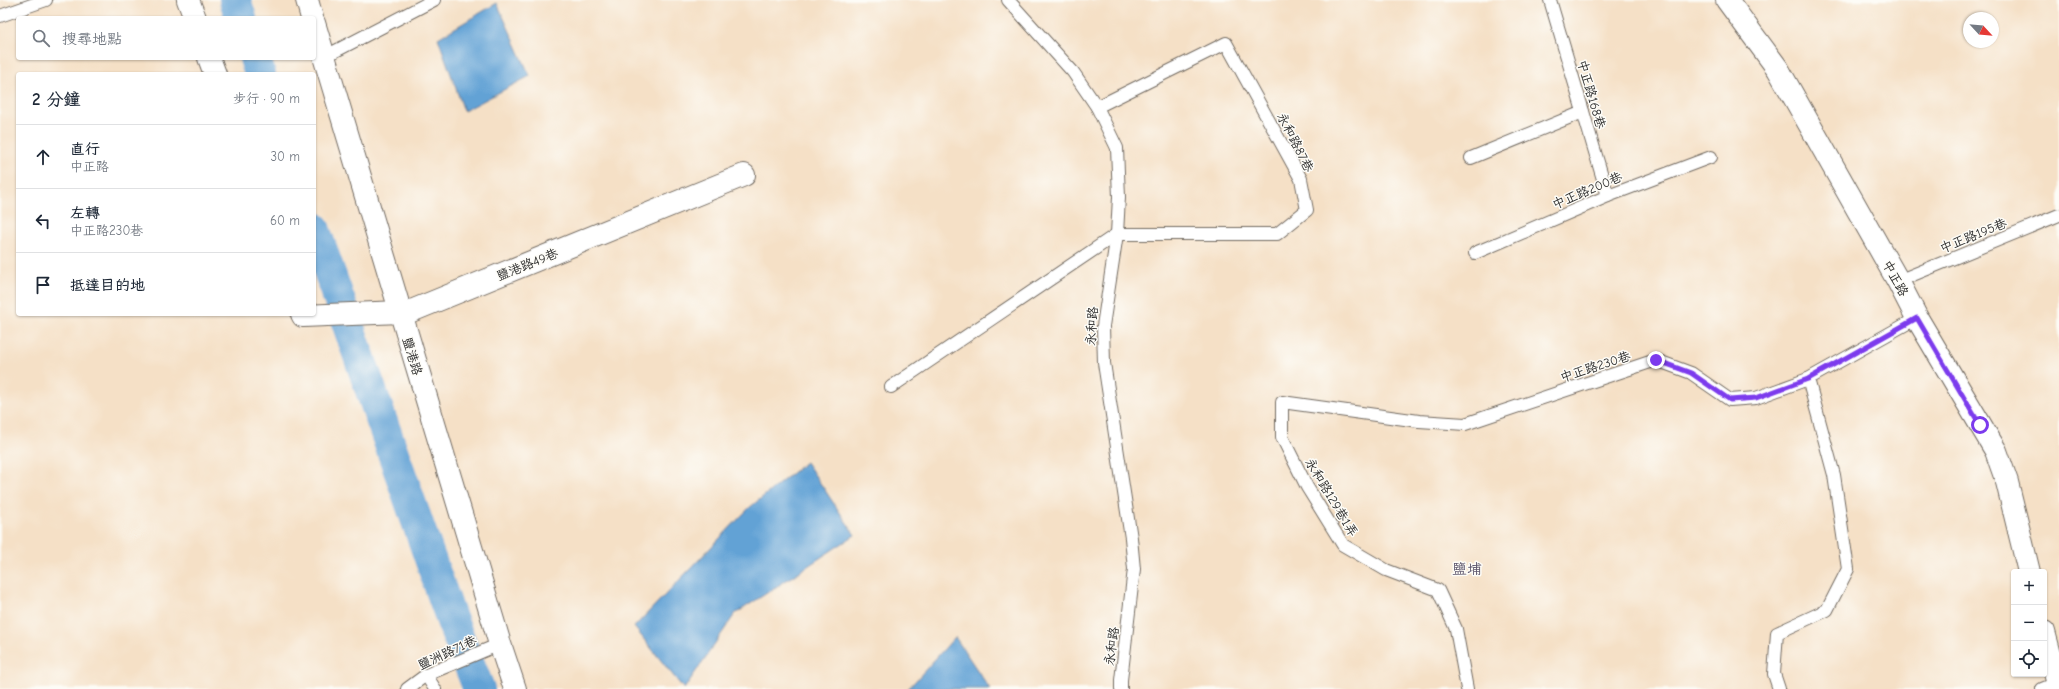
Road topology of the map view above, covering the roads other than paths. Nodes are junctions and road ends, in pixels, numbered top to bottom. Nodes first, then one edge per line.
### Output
1 (46, 0) edge
2 (188, 0) edge
3 (307, 0) edge
4 (434, 0) edge
5 (1008, 0) edge
6 (1550, 0) edge
7 (1727, 0) edge
8 (0, 16) edge
9 (193, 16) edge
10 (311, 16) edge
11 (316, 30) edge
12 (324, 57) junction
13 (210, 60) edge
14 (214, 72) edge
15 (1097, 106) junction
16 (1583, 112) junction
17 (1711, 157) dead end
18 (1471, 158) dead end
19 (744, 175) dead end
20 (1608, 196) junction
21 (2059, 215) edge
22 (1117, 234) junction
23 (1475, 253) dead end
24 (1898, 281) junction
25 (400, 312) junction
26 (316, 315) edge
27 (1917, 318) junction
28 (1808, 379) junction
29 (891, 388) dead end
30 (1282, 402) joint
31 (2028, 569) edge
32 (2046, 641) edge
33 (500, 644) junction
34 (426, 675) junction
35 (2054, 685) edge
36 (407, 689) edge
37 (435, 689) edge
38 (515, 689) edge
39 (1121, 689) edge
40 (1467, 689) edge
41 (1779, 689) edge

1 - 8 lane
2 - 9 street
3 - 10 street
4 - 12 lane
5 - 15 lane, 永和路
6 - 16 lane, 中正路168巷
7 - 24 street, 中正路
11 - 12 street, 鹽港路
12 - 25 street, 鹽港路
13 - 14 street
15 - 22 lane, 永和路
15 - 22 lane, 永和路87巷
16 - 18 lane
16 - 20 lane, 中正路168巷
17 - 20 lane, 中正路200巷
19 - 25 street, 鹽港路49巷
20 - 23 lane, 中正路200巷
21 - 24 lane, 中正路195巷
22 - 29 lane
22 - 39 lane, 永和路
24 - 27 street, 中正路
25 - 26 street, 鹽港路49巷
25 - 33 street, 鹽港路
27 - 28 lane, 中正路230巷
27 - 31 street, 中正路
28 - 30 lane, 中正路230巷
28 - 41 lane
30 - 40 lane, 永和路129巷1弄
32 - 35 street
33 - 34 lane, 鹽洲路71巷
33 - 38 street, 鹽港路
34 - 36 lane, 鹽洲路71巷
34 - 37 lane

